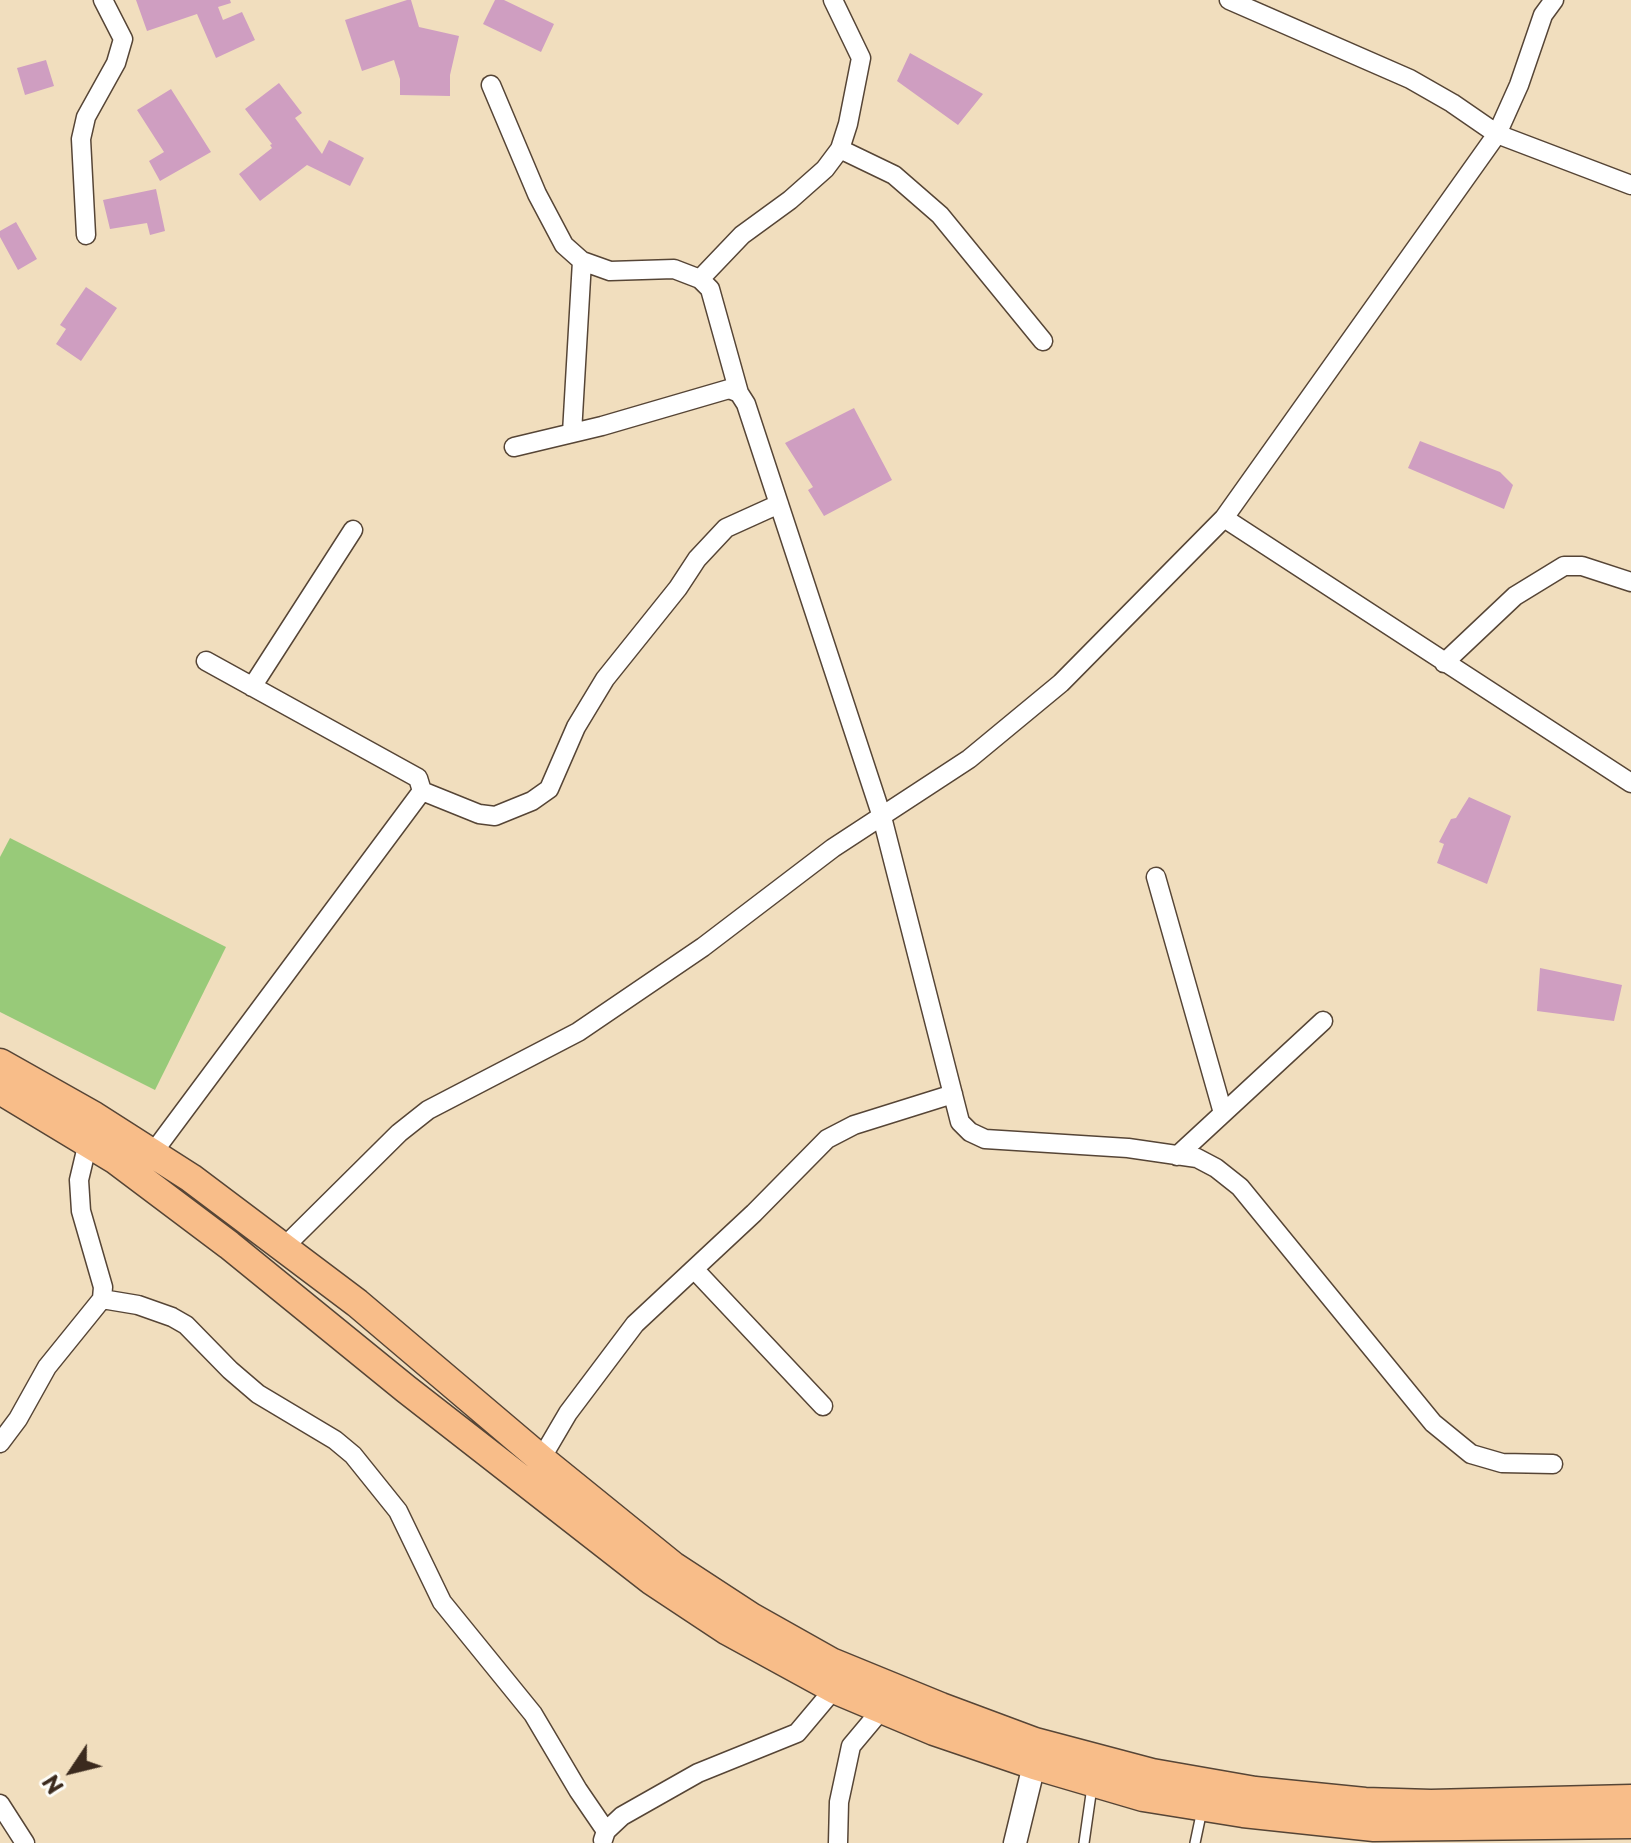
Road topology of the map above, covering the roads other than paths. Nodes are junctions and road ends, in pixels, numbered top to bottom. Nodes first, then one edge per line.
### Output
1 (103, 0) edge
2 (833, 0) edge
3 (1229, 0) edge
4 (1554, 0) edge
5 (1268, 8) edge
6 (491, 85) dead end
7 (1497, 134) junction
8 (840, 149) junction
9 (1631, 185) edge
10 (86, 235) dead end
11 (582, 261) junction
12 (700, 279) junction
13 (1043, 341) dead end
14 (739, 393) junction
15 (572, 433) junction
16 (514, 447) dead end
17 (779, 504) junction
18 (1224, 518) junction
19 (353, 530) dead end
20 (1631, 582) edge
21 (206, 661) dead end
22 (1444, 663) junction
23 (252, 687) junction
24 (1631, 783) edge
25 (422, 791) junction
26 (882, 817) junction
27 (1156, 877) dead end
28 (1323, 1021) dead end
29 (0, 1063) edge
30 (0, 1090) edge
31 (953, 1094) junction
32 (1223, 1113) junction
33 (88, 1142) junction
34 (152, 1154) junction
35 (1177, 1156) junction
36 (283, 1248) junction
37 (694, 1269) junction
38 (102, 1299) junction
39 (823, 1406) dead end
40 (0, 1443) edge
41 (541, 1459) junction
42 (1553, 1464) dead end
43 (834, 1689) junction
44 (882, 1709) junction
45 (1034, 1765) junction
46 (1093, 1782) junction
47 (1631, 1799) edge
48 (0, 1804) edge
49 (1202, 1806) junction
50 (1631, 1824) edge
51 (604, 1837) edge
52 (25, 1843) edge
53 (838, 1843) edge
54 (1015, 1843) edge
55 (1084, 1843) edge
56 (1195, 1843) edge

1 - 10 street
2 - 8 street
3 - 5 street
4 - 7 street
5 - 7 street
6 - 11 street
7 - 9 street
7 - 18 street
8 - 12 street
8 - 13 street
11 - 12 street
11 - 15 street
12 - 14 street
14 - 15 street
14 - 17 street
15 - 16 street
17 - 25 street
17 - 26 street
18 - 22 street
18 - 26 street
19 - 23 street
20 - 22 street
21 - 23 street
22 - 24 street
23 - 25 street
25 - 34 street
26 - 31 street
26 - 36 street
27 - 32 street
28 - 32 street
29 - 34 main road
30 - 33 main road
31 - 35 street
31 - 37 street
32 - 35 street
33 - 38 street
33 - 43 main road
34 - 36 main road
35 - 42 street
36 - 41 main road
37 - 39 street
37 - 41 street
38 - 40 street
38 - 51 street
41 - 47 main road
43 - 44 main road
43 - 51 street
44 - 45 main road
44 - 53 street
45 - 46 main road
45 - 54 street
46 - 49 main road
46 - 55 lane
48 - 52 street
49 - 50 main road
49 - 56 lane

